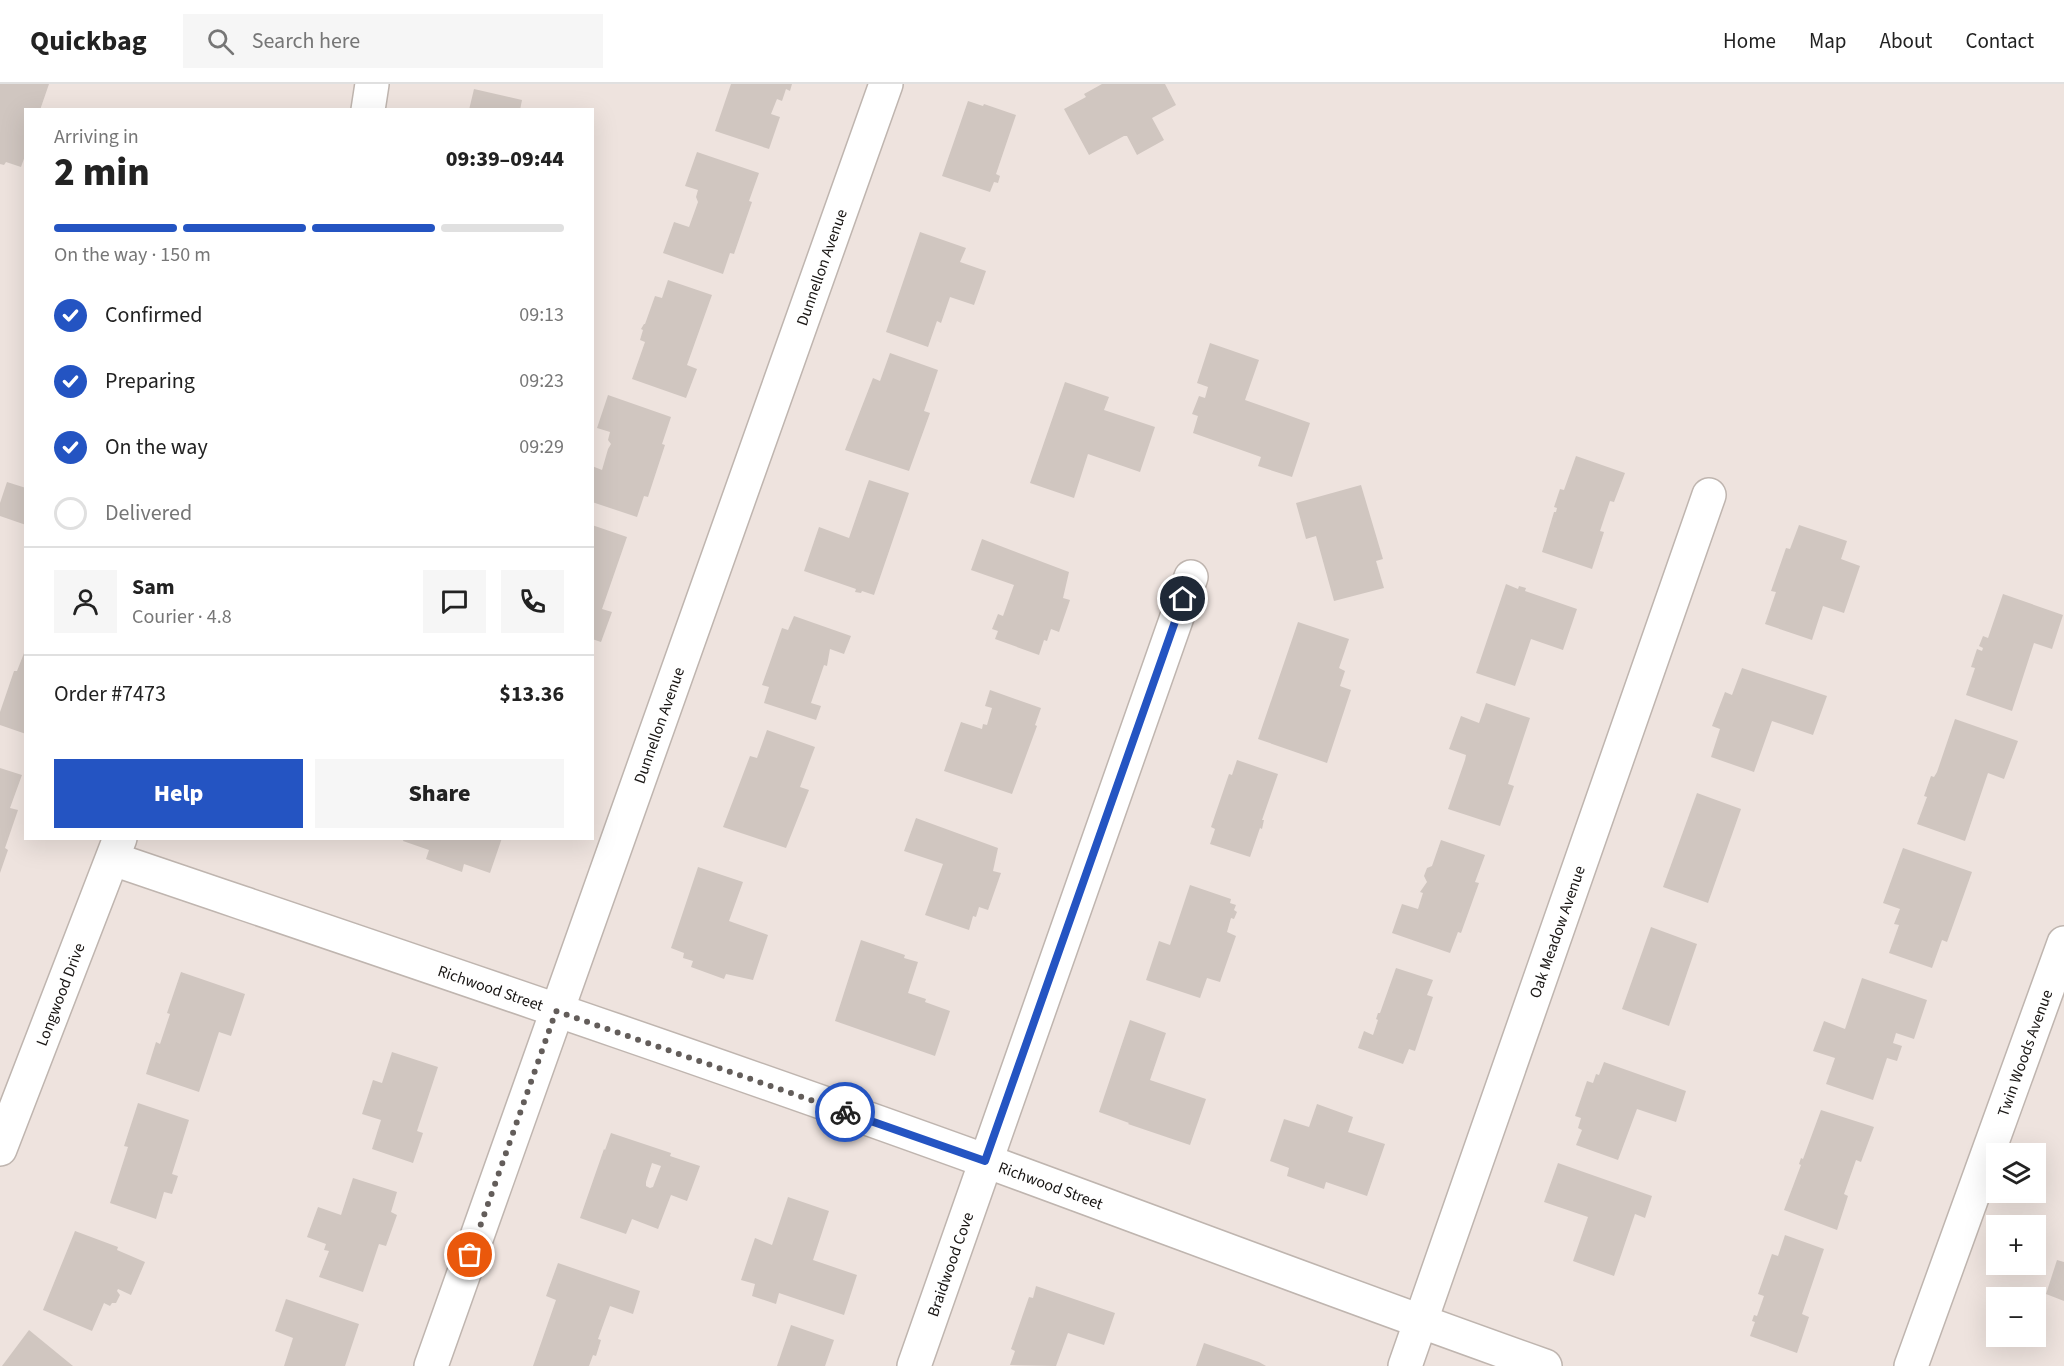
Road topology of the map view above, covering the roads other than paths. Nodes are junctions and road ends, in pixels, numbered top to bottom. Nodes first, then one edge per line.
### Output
1 (372, 84) edge
2 (886, 84) edge
3 (368, 108) edge
4 (1709, 495) dead end
5 (1191, 577) dead end
6 (116, 849) edge
7 (2064, 943) edge
8 (556, 1011) junction
9 (0, 1149) edge
10 (985, 1161) junction
11 (1420, 1322) junction
12 (431, 1366) edge
13 (914, 1366) edge
14 (1405, 1366) edge
15 (1545, 1366) edge
16 (1911, 1366) edge

1 - 3 street
2 - 8 street, Dunnellon Avenue
4 - 11 street, Oak Meadow Avenue
5 - 10 street, Braidwood Cove
6 - 8 street, Richwood Street
6 - 9 street, Longwood Drive
7 - 16 street, Twin Woods Avenue
8 - 10 street, Richwood Street
8 - 12 street, Dunnellon Avenue
10 - 11 street, Richwood Street
10 - 13 street, Braidwood Cove
11 - 14 street, Oak Meadow Avenue
11 - 15 street, Richwood Street

